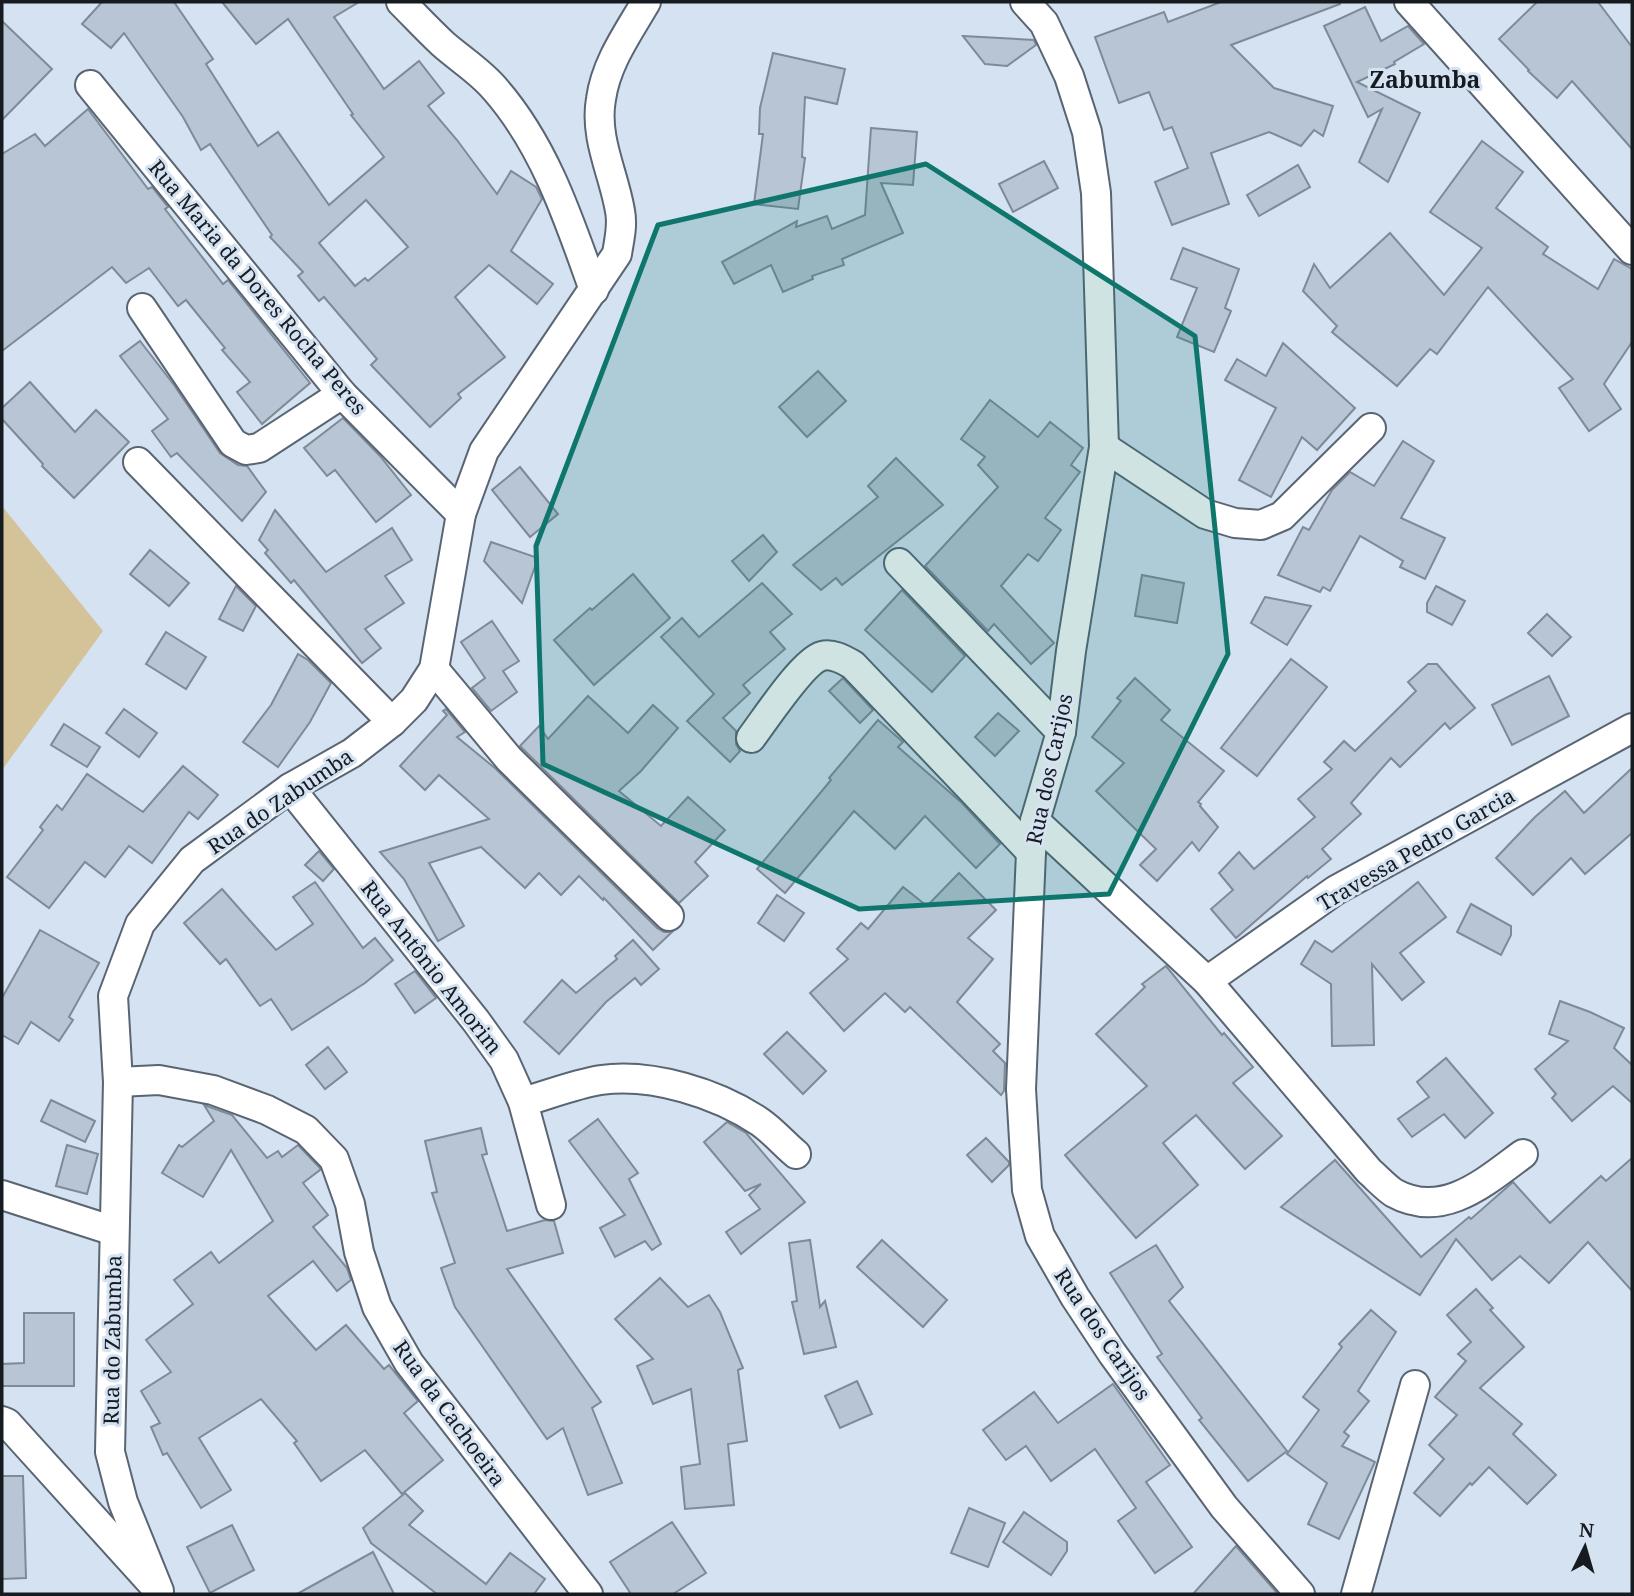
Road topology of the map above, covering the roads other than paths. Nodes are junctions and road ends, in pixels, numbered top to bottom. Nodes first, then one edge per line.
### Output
1 (401, 2) edge
2 (646, 2) edge
3 (1025, 2) edge
4 (1409, 2) edge
5 (90, 85) dead end
6 (1632, 250) edge
7 (594, 290) junction
8 (142, 308) dead end
9 (342, 394) junction
10 (1371, 428) dead end
11 (1104, 447) junction
12 (138, 462) dead end
13 (461, 513) junction
14 (899, 563) dead end
15 (434, 669) junction
16 (392, 722) junction
17 (1632, 728) edge
18 (1061, 732) junction
19 (751, 738) dead end
20 (290, 788) junction
21 (1035, 821) junction
22 (1031, 852) junction
23 (669, 916) dead end
24 (1207, 982) junction
25 (118, 1082) junction
26 (523, 1101) junction
27 (796, 1154) dead end
28 (1523, 1154) dead end
29 (2, 1195) edge
30 (551, 1205) dead end
31 (114, 1231) junction
32 (1415, 1385) dead end
33 (2, 1421) edge
34 (160, 1593) edge
35 (589, 1594) edge
36 (1300, 1594) edge
37 (1356, 1594) edge

1 - 7 street
2 - 7 street, Rua do Zabumba
3 - 11 street, Rua dos Carijos
4 - 6 street
5 - 9 street, Rua Maria da Dores Rocha Peres
7 - 13 street, Rua do Zabumba
8 - 9 street
9 - 13 street, Rua Maria da Dores Rocha Peres
10 - 11 street
11 - 18 street, Rua dos Carijos
12 - 16 street
13 - 15 street, Rua do Zabumba
14 - 18 street
15 - 16 street, Rua do Zabumba
15 - 23 street
16 - 20 street, Rua do Zabumba
17 - 24 street, Travessa Pedro Garcia
18 - 21 street, Rua dos Carijos
19 - 22 street
20 - 25 street, Rua do Zabumba
20 - 26 street, Rua Antônio Amorim
21 - 22 street, Rua dos Carijos
21 - 24 street
22 - 36 street, Rua dos Carijos
24 - 28 street
25 - 31 street, Rua do Zabumba
25 - 35 street, Rua da Cachoeira
26 - 27 street
26 - 30 street, Rua Antônio Amorim
29 - 31 street
31 - 34 street, Rua do Zabumba
32 - 37 street
33 - 34 street, Rua do Zabumba

